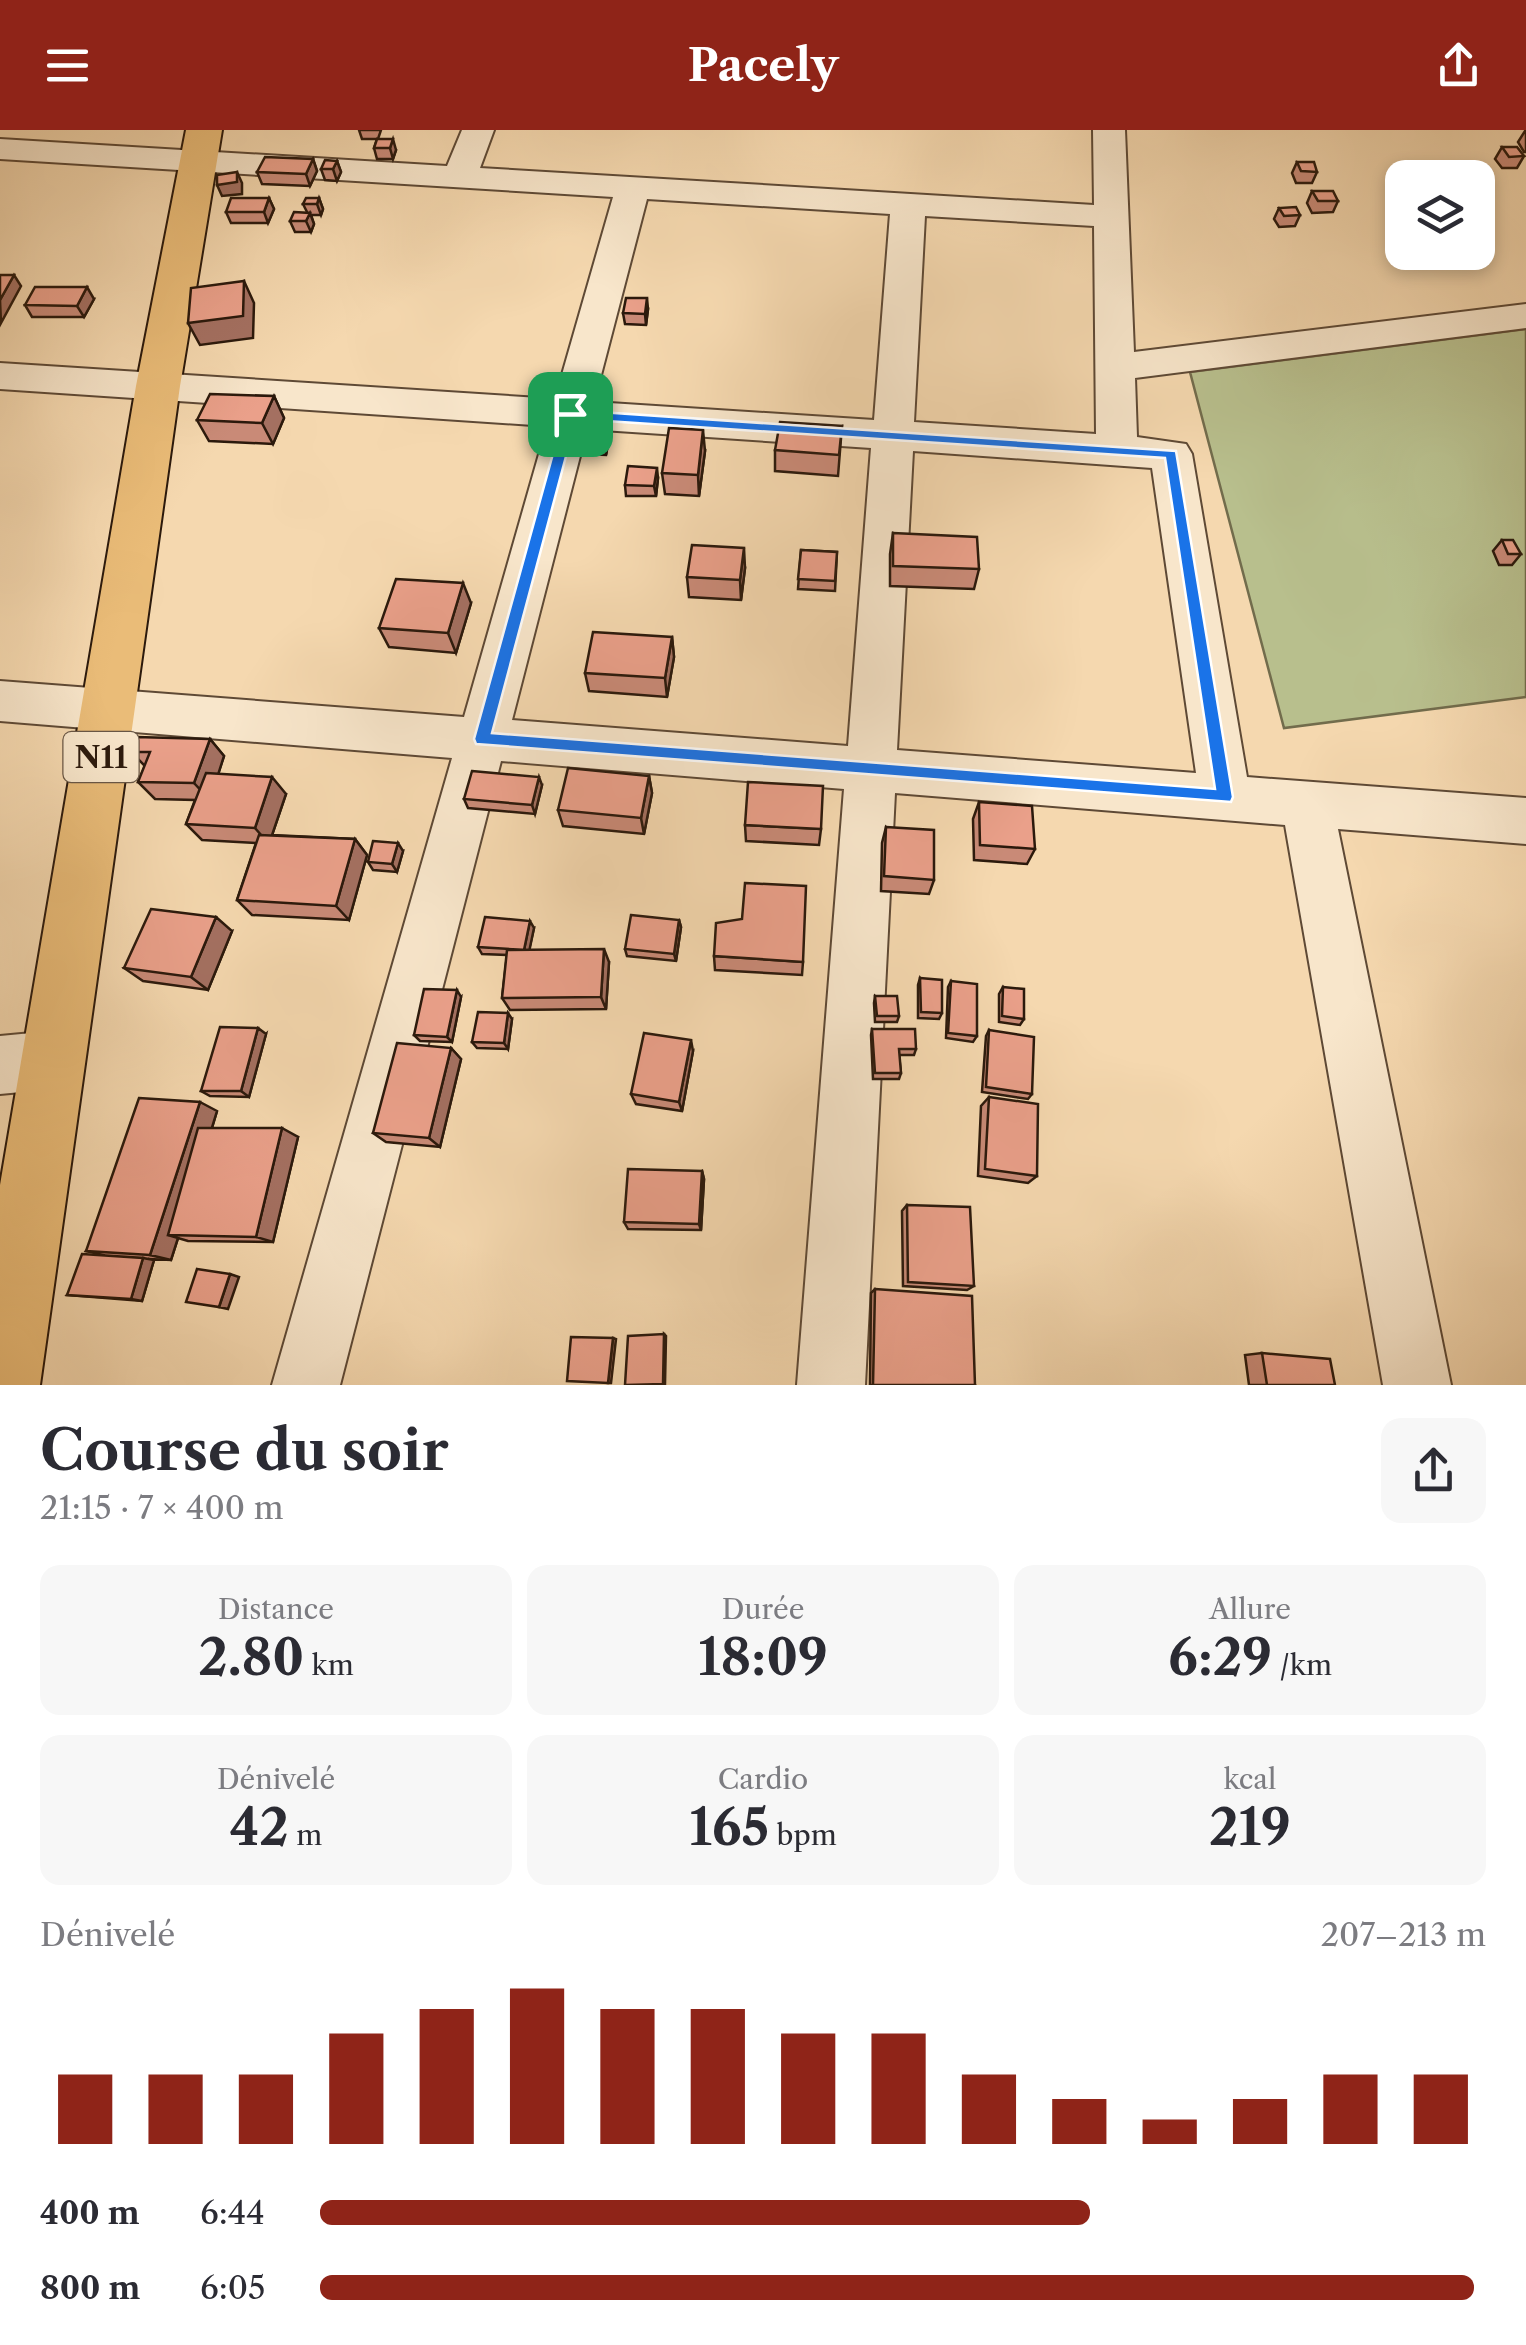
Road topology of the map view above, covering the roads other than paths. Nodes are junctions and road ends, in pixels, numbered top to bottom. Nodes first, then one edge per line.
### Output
1 (478, 130) edge
2 (1110, 130) edge
3 (201, 145) edge
4 (7, 158) edge
5 (460, 177) junction
6 (633, 188) junction
7 (908, 204) junction
8 (1112, 217) junction
9 (1526, 316) edge
10 (1115, 367) junction
11 (0, 376) edge
12 (158, 386) junction
13 (570, 414) junction
14 (892, 436) junction
15 (1117, 450) junction
16 (0, 701) edge
17 (108, 710) junction
18 (482, 739) junction
19 (871, 770) junction
20 (1225, 797) junction
21 (1307, 804) junction
22 (1526, 821) edge
23 (27, 1062) edge
24 (3, 1385) edge
25 (306, 1385) edge
26 (831, 1385) edge
27 (1417, 1385) edge

1 - 5 street
2 - 8 street
3 - 4 street
3 - 5 street
3 - 12 main road, N11
5 - 6 street
6 - 7 street
6 - 13 street
7 - 8 street
7 - 14 street
8 - 10 street
9 - 10 street
10 - 15 street
11 - 12 street
12 - 13 street
12 - 17 main road, N11
13 - 14 street
13 - 18 street
14 - 15 street
14 - 19 street
15 - 20 street
16 - 17 street
17 - 18 street
17 - 23 main road, N11
18 - 19 street
18 - 25 street
19 - 20 street
19 - 26 street
20 - 21 street
21 - 22 street
21 - 27 street
23 - 24 main road, N11

